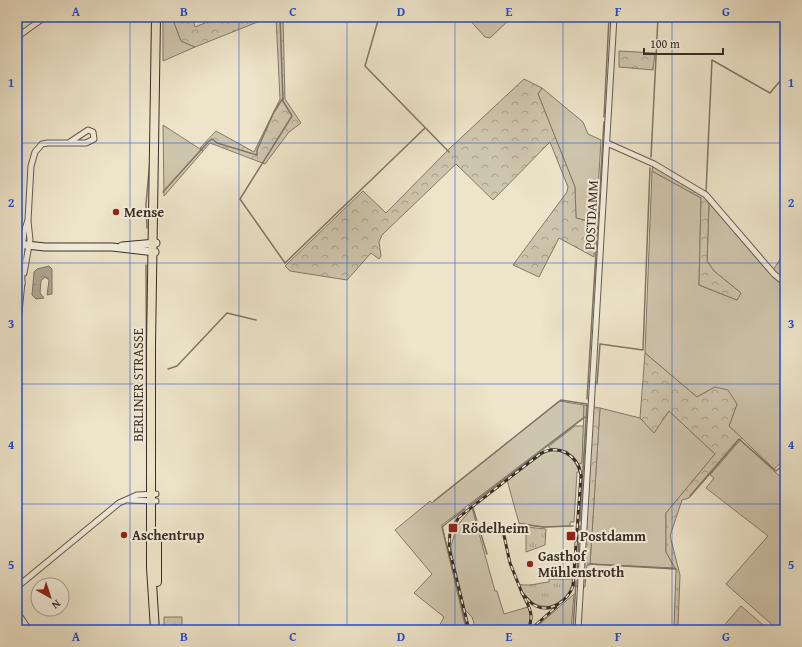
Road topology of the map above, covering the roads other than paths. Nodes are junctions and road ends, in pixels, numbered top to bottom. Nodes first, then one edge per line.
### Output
1 (45, 17) edge
2 (156, 17) edge
3 (614, 17) edge
4 (17, 37) edge
5 (70, 142) dead end
6 (607, 143) junction
7 (154, 243) junction
8 (23, 245) edge
9 (112, 247) junction
10 (153, 252) junction
11 (785, 283) edge
12 (17, 333) edge
13 (154, 498) junction
14 (17, 587) edge
15 (17, 612) edge
16 (29, 630) edge
17 (156, 630) edge
18 (578, 630) edge

1 - 4 street
2 - 7 main road, BERLINER STRASSE
3 - 6 street, POSTDAMM
5 - 8 street
6 - 11 street
6 - 18 street, POSTDAMM
7 - 9 main road
7 - 10 main road, BERLINER STRASSE
8 - 9 main road
8 - 12 street
9 - 10 main road
10 - 13 main road, BERLINER STRASSE
13 - 14 street
13 - 17 main road, BERLINER STRASSE
15 - 16 street

